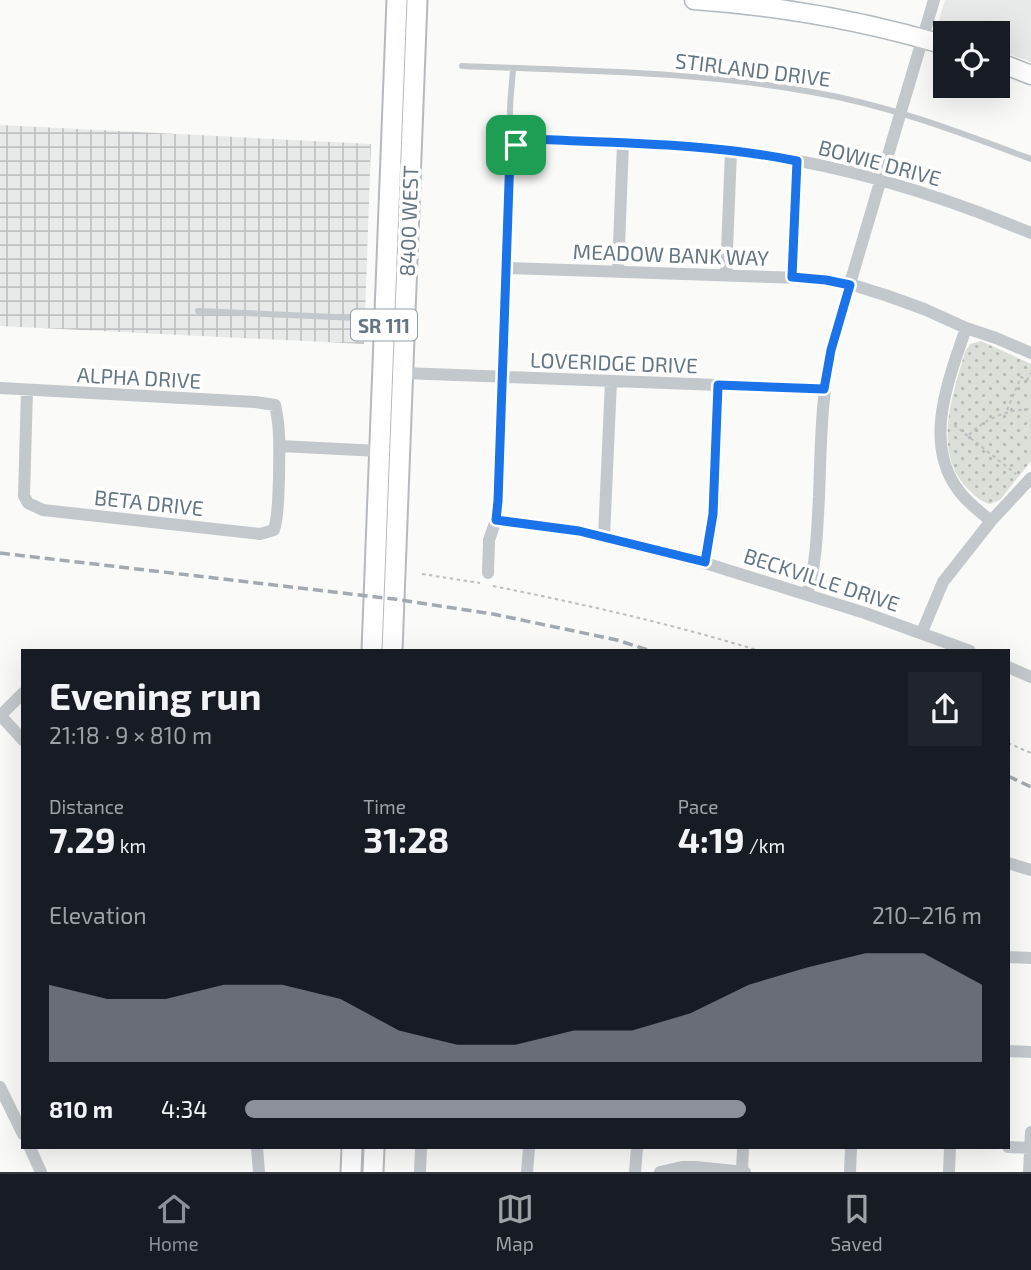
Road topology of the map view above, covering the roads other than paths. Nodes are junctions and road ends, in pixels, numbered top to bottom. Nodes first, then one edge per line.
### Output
1 (397, 0) edge
2 (417, 0) edge
3 (694, 0) edge
4 (934, 0) edge
5 (733, 1) edge
6 (922, 38) junction
7 (933, 41) edge
8 (461, 66) dead end
9 (1010, 67) edge
10 (513, 68) junction
11 (1031, 75) edge
12 (900, 113) junction
13 (623, 143) junction
14 (516, 145) junction
15 (731, 151) junction
16 (1031, 159) edge
17 (797, 161) junction
18 (881, 180) junction
19 (1031, 233) edge
20 (506, 268) junction
21 (618, 271) junction
22 (726, 275) junction
23 (792, 277) junction
24 (850, 285) junction
25 (198, 311) dead end
26 (394, 320) junction
27 (966, 328) junction
28 (1031, 353) edge
29 (402, 373) junction
30 (503, 377) junction
31 (611, 381) junction
32 (718, 385) junction
33 (0, 388) edge
34 (824, 389) junction
35 (27, 390) junction
36 (280, 446) junction
37 (379, 451) junction
38 (1031, 478) edge
39 (496, 520) junction
40 (991, 521) junction
41 (604, 537) junction
42 (705, 562) junction
43 (487, 580) road end
44 (807, 594) junction
45 (922, 632) junction
46 (372, 649) edge
47 (392, 649) edge
48 (965, 649) edge
49 (1010, 668) edge
50 (1031, 677) edge
51 (21, 695) edge
52 (0, 716) edge
53 (21, 738) edge
54 (1010, 864) edge
55 (1031, 870) edge
56 (1010, 957) edge
57 (1031, 958) edge
58 (1010, 1051) edge
59 (1031, 1052) edge
60 (0, 1087) edge
61 (21, 1130) edge
62 (1031, 1132) edge
63 (1010, 1147) edge
64 (1030, 1148) edge
65 (30, 1149) edge
66 (257, 1149) edge
67 (352, 1149) edge
68 (374, 1149) edge
69 (421, 1149) edge
70 (529, 1149) edge
71 (636, 1149) edge
72 (743, 1149) edge
73 (851, 1149) edge
74 (950, 1149) edge
75 (41, 1172) edge
76 (259, 1172) edge
77 (351, 1172) edge
78 (373, 1172) edge
79 (420, 1172) edge
80 (527, 1172) edge
81 (635, 1172) edge
82 (660, 1172) edge
83 (743, 1172) edge
84 (850, 1172) edge
85 (949, 1172) edge
86 (1029, 1172) edge

1 - 26 main road, 8400 WEST / SR 111
2 - 26 main road, 8400 WEST / SR 111
3 - 5 street
4 - 6 street
5 - 6 street
6 - 7 street
6 - 12 street
8 - 10 lane, STIRLAND DRIVE
9 - 11 street
10 - 12 lane, STIRLAND DRIVE
10 - 14 lane
12 - 16 lane, STIRLAND DRIVE
12 - 18 street
13 - 14 street, BOWIE DRIVE
13 - 15 street, BOWIE DRIVE
13 - 21 street
14 - 20 street
15 - 17 street, BOWIE DRIVE
15 - 22 street
17 - 18 street, BOWIE DRIVE
17 - 23 street
18 - 19 street, BOWIE DRIVE
18 - 24 street
20 - 21 street, MEADOW BANK WAY
20 - 30 street
21 - 22 street, MEADOW BANK WAY
22 - 23 street, MEADOW BANK WAY
23 - 24 street, MEADOW BANK WAY
24 - 27 street, MEADOW BANK WAY
24 - 34 street
25 - 26 lane
26 - 29 main road, 8400 WEST / SR 111
26 - 37 main road, 8400 WEST / SR 111
27 - 28 street, MEADOW BANK WAY
27 - 40 street
29 - 30 street, LOVERIDGE DRIVE
29 - 47 main road, 8400 WEST / SR 111
30 - 31 street, LOVERIDGE DRIVE
30 - 39 street
31 - 32 street, LOVERIDGE DRIVE
31 - 41 street
32 - 34 street, LOVERIDGE DRIVE
32 - 42 street
33 - 35 street, ALPHA DRIVE
34 - 44 street
35 - 36 street, ALPHA DRIVE
35 - 36 street, BETA DRIVE
36 - 37 street
37 - 46 main road, 8400 WEST / SR 111
38 - 40 street
39 - 41 street, BECKVILLE DRIVE
39 - 43 street
40 - 45 street
41 - 42 street, BECKVILLE DRIVE
42 - 44 street, BECKVILLE DRIVE
44 - 45 street, BECKVILLE DRIVE
45 - 48 street, BECKVILLE DRIVE
49 - 50 street
51 - 52 street
52 - 53 street
54 - 55 street
56 - 57 street
58 - 59 street
60 - 61 street
62 - 64 street
63 - 64 street
64 - 86 street
65 - 75 street
66 - 76 street
67 - 77 main road
68 - 78 main road
69 - 79 street
70 - 80 street
71 - 81 street
72 - 83 street
73 - 84 street
74 - 85 street
82 - 83 street

